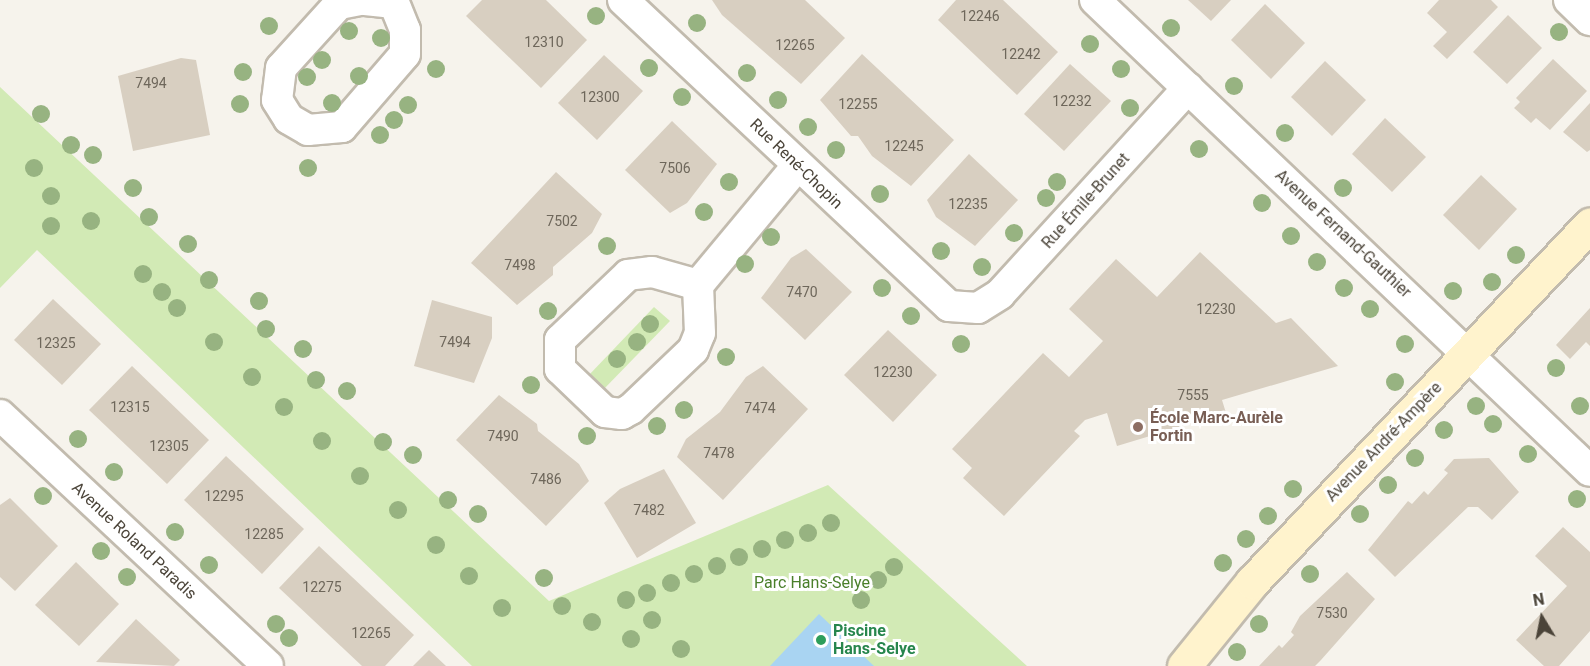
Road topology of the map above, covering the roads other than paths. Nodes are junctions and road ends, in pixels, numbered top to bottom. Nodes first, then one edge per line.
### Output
1 (623, 0) edge
2 (1095, 0) edge
3 (1569, 0) edge
4 (1590, 20) edge
5 (1188, 88) junction
6 (798, 165) junction
7 (1590, 224) edge
8 (699, 285) junction
9 (978, 308) joint
10 (1469, 353) junction
11 (0, 415) edge
12 (1590, 471) edge
13 (268, 666) edge
14 (1184, 666) edge

1 - 6 street, Rue René-Chopin
2 - 5 street, Avenue Fernand-Gauthier
3 - 4 street
5 - 9 street, Rue Émile-Brunet
5 - 10 street, Avenue Fernand-Gauthier
6 - 8 street
6 - 9 street, Rue René-Chopin
7 - 10 street, Avenue André-Ampère
8 - 8 street
10 - 12 street, Avenue Fernand-Gauthier
10 - 14 street, Avenue André-Ampère
11 - 13 street, Avenue Roland Paradis

